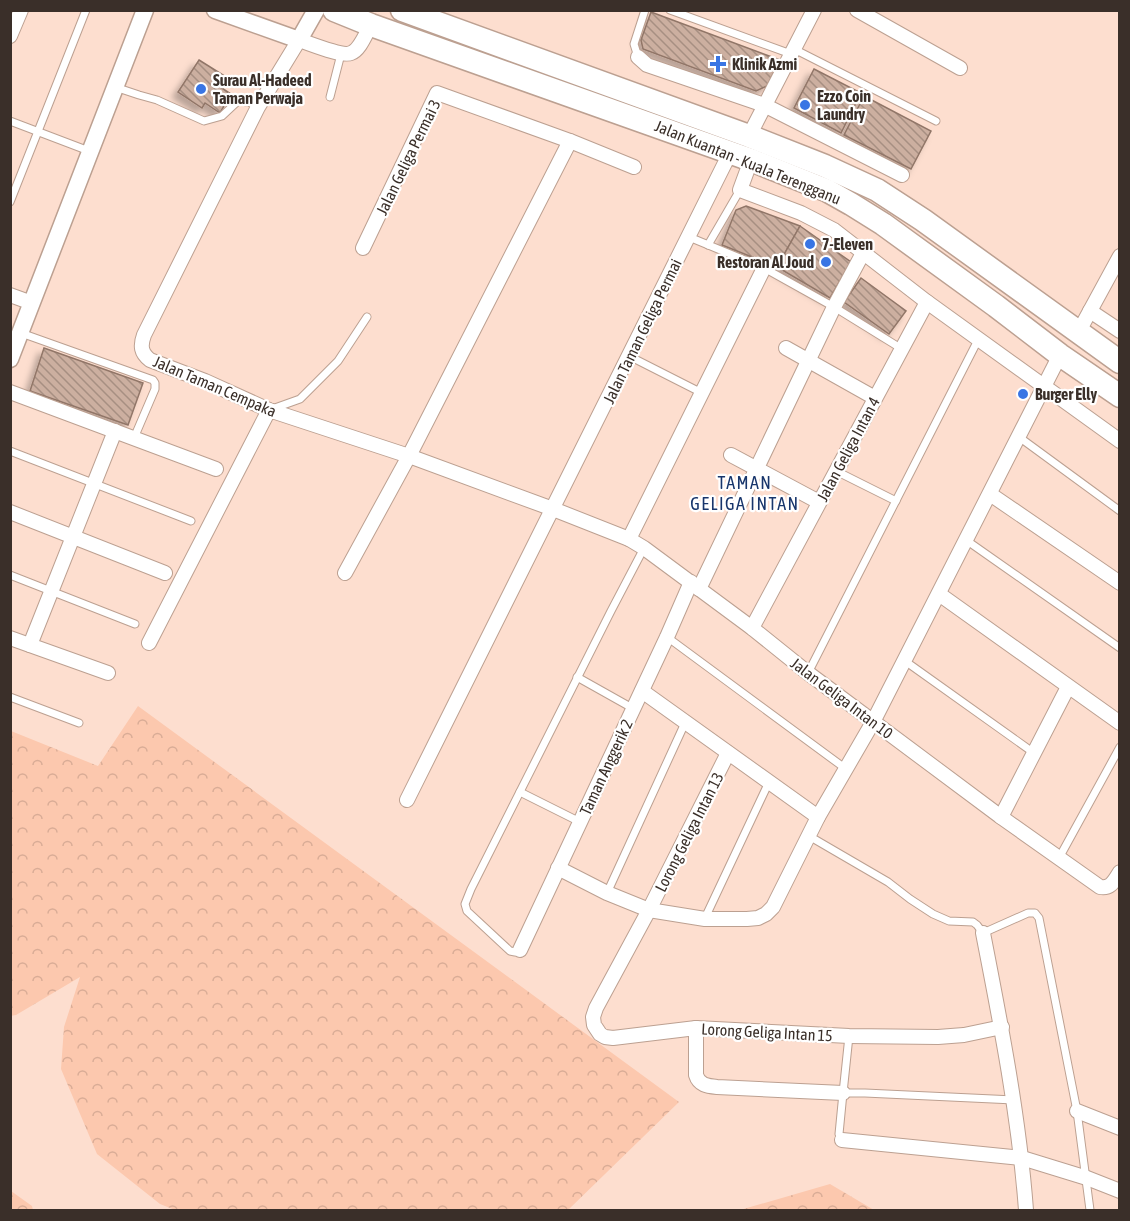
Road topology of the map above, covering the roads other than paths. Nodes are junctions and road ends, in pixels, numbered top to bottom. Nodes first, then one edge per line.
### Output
1 (21, 10) edge
2 (86, 10) edge
3 (145, 10) edge
4 (215, 10) edge
5 (316, 10) edge
6 (333, 10) edge
7 (402, 10) edge
8 (645, 10) edge
9 (670, 10) edge
10 (813, 10) edge
11 (857, 10) edge
12 (371, 25) junction
13 (10, 36) edge
14 (298, 40) junction
15 (792, 51) junction
16 (341, 54) junction
17 (638, 57) joint
18 (960, 68) dead end
19 (116, 87) junction
20 (330, 97) dead end
21 (764, 105) junction
22 (258, 107) junction
23 (10, 121) edge
24 (936, 121) dead end
25 (38, 132) junction
26 (749, 136) junction
27 (570, 141) junction
28 (90, 152) junction
29 (741, 157) junction
30 (634, 167) dead end
31 (902, 175) dead end
32 (740, 190) junction
33 (10, 202) edge
34 (688, 237) junction
35 (708, 245) junction
36 (363, 248) dead end
37 (863, 253) junction
38 (1119, 256) edge
39 (764, 268) junction
40 (10, 295) edge
41 (927, 302) junction
42 (32, 303) junction
43 (834, 308) junction
44 (1090, 311) junction
45 (367, 317) dead end
46 (1119, 331) edge
47 (21, 333) junction
48 (1078, 333) junction
49 (978, 340) junction
50 (786, 348) dead end
51 (902, 349) junction
52 (1060, 355) junction
53 (629, 356) junction
54 (10, 359) edge
55 (809, 361) junction
56 (1119, 362) edge
57 (1044, 387) junction
58 (10, 392) edge
59 (702, 393) junction
60 (1119, 396) edge
61 (875, 398) junction
62 (269, 410) junction
63 (115, 431) junction
64 (1019, 437) junction
65 (134, 438) junction
66 (1119, 441) edge
67 (10, 451) edge
68 (731, 455) dead end
69 (409, 456) junction
70 (216, 469) dead end
71 (758, 469) junction
72 (836, 471) junction
73 (94, 483) junction
74 (990, 494) junction
75 (896, 501) junction
76 (819, 502) junction
77 (553, 509) junction
78 (1119, 511) edge
79 (10, 512) edge
80 (191, 521) dead end
81 (74, 536) junction
82 (630, 539) junction
83 (966, 540) junction
84 (644, 548) junction
85 (165, 573) dead end
86 (345, 573) dead end
87 (10, 575) edge
88 (1119, 583) edge
89 (695, 586) junction
90 (51, 591) junction
91 (939, 594) junction
92 (135, 624) dead end
93 (752, 628) junction
94 (10, 638) edge
95 (667, 638) junction
96 (149, 643) dead end
97 (30, 645) junction
98 (1119, 648) edge
99 (905, 661) junction
100 (108, 673) dead end
101 (808, 673) junction
102 (577, 677) junction
103 (1068, 687) junction
104 (642, 692) junction
105 (10, 698) edge
106 (634, 709) junction
107 (873, 722) junction
108 (79, 723) dead end
109 (686, 723) junction
110 (1119, 723) edge
111 (1119, 747) edge
112 (728, 753) junction
113 (1034, 753) junction
114 (846, 769) junction
115 (769, 782) junction
116 (520, 792) junction
117 (407, 800) dead end
118 (818, 817) junction
119 (1001, 817) junction
120 (580, 822) junction
121 (809, 836) junction
122 (1059, 858) junction
123 (558, 868) junction
124 (1119, 872) edge
125 (607, 893) junction
126 (649, 910) junction
127 (705, 919) junction
128 (983, 933) junction
129 (520, 950) joint
130 (696, 1028) junction
131 (1002, 1028) junction
132 (849, 1036) junction
133 (843, 1093) junction
134 (1014, 1100) junction
135 (1077, 1111) junction
136 (1119, 1128) edge
137 (842, 1140) joint
138 (1022, 1158) junction
139 (1087, 1178) junction
140 (1119, 1191) edge
141 (1026, 1210) edge
142 (1090, 1210) edge

1 - 13 street
2 - 25 lane
3 - 19 street
4 - 14 street
5 - 14 street
6 - 12 highway, Jalan Kuantan - Kuala Terengganu
7 - 26 highway, Jalan Kuantan - Kuala Terengganu
8 - 17 lane
9 - 15 lane
10 - 15 street
11 - 18 street
12 - 16 street
12 - 29 highway, Jalan Kuantan - Kuala Terengganu
14 - 16 street
14 - 22 street, Jalan Taman Cempaka
15 - 21 street
15 - 24 lane
16 - 20 lane
17 - 21 street
19 - 22 lane
19 - 28 street
21 - 26 street
21 - 31 street
22 - 62 street, Jalan Taman Cempaka
23 - 25 lane
25 - 28 lane
25 - 33 lane
26 - 48 highway, Jalan Kuantan - Kuala Terengganu
27 - 30 street
27 - 36 street, Jalan Geliga Permai 3
27 - 69 street
28 - 42 street
29 - 32 street
29 - 34 street, Jalan Taman Geliga Permai
29 - 52 highway, Jalan Kuantan - Kuala Terengganu
32 - 35 lane
32 - 37 street
34 - 35 lane
34 - 53 street, Jalan Taman Geliga Permai
35 - 39 lane
37 - 41 street
37 - 43 street, Taman Anggerik 2
38 - 44 street
39 - 43 lane
39 - 59 street
40 - 42 street
41 - 49 street
41 - 51 street, Jalan Geliga Intan 4
42 - 47 street
43 - 51 lane
43 - 55 street, Taman Anggerik 2
44 - 46 street
44 - 48 street
45 - 62 lane
47 - 54 street
47 - 65 lane
48 - 56 highway, Jalan Kuantan - Kuala Terengganu
49 - 57 street
49 - 75 lane
50 - 55 street
51 - 61 street, Jalan Geliga Intan 4
52 - 57 street
52 - 60 highway, Jalan Kuantan - Kuala Terengganu
53 - 59 lane
53 - 77 street, Jalan Taman Geliga Permai
55 - 61 street
55 - 71 street, Taman Anggerik 2
57 - 64 street
57 - 66 street
58 - 63 street
59 - 82 street
61 - 72 street, Jalan Geliga Intan 4
62 - 69 street, Jalan Taman Cempaka
62 - 96 street
63 - 65 street
63 - 73 street
64 - 74 street
64 - 78 lane
65 - 70 street
67 - 73 lane
68 - 71 street
69 - 77 street, Jalan Taman Cempaka
69 - 86 street
71 - 76 street
71 - 89 street, Taman Anggerik 2
72 - 75 lane
72 - 76 street, Jalan Geliga Intan 4
73 - 80 lane
73 - 81 street
74 - 83 street
74 - 88 street
75 - 101 lane
76 - 93 street, Jalan Geliga Intan 4
77 - 82 street, Jalan Geliga Intan 10
77 - 117 street, Jalan Taman Geliga Permai
79 - 81 street
81 - 85 street
81 - 90 street
82 - 84 street, Jalan Geliga Intan 10
83 - 91 street
83 - 98 lane
84 - 89 street, Jalan Geliga Intan 10
84 - 102 lane
87 - 90 lane
89 - 93 street, Jalan Geliga Intan 10
89 - 95 street, Taman Anggerik 2
90 - 92 lane
90 - 97 street
91 - 99 street
91 - 103 street
93 - 101 street, Jalan Geliga Intan 10
94 - 97 street
95 - 104 street, Taman Anggerik 2
95 - 114 lane
97 - 100 street
99 - 107 street
99 - 113 lane
101 - 107 street, Jalan Geliga Intan 10
102 - 106 lane
102 - 116 lane
103 - 110 street
103 - 113 street
104 - 106 street, Taman Anggerik 2
104 - 109 street
105 - 108 lane
106 - 120 street, Taman Anggerik 2
107 - 114 street
107 - 119 street, Jalan Geliga Intan 10
109 - 112 street
109 - 125 lane
111 - 122 lane
112 - 115 street
112 - 126 street, Lorong Geliga Intan 13
113 - 119 street
114 - 118 street
115 - 118 street
115 - 127 lane
116 - 120 lane
116 - 129 lane
118 - 121 street
119 - 122 street, Jalan Geliga Intan 10
120 - 123 street, Taman Anggerik 2
121 - 127 street
121 - 128 lane
122 - 124 street, Jalan Geliga Intan 10
123 - 125 street
123 - 129 street, Taman Anggerik 2
125 - 126 street
126 - 127 street
126 - 130 street, Lorong Geliga Intan 15
128 - 131 street
128 - 135 lane
130 - 132 street, Lorong Geliga Intan 15
130 - 133 street
131 - 132 street, Lorong Geliga Intan 15
131 - 134 street
132 - 133 lane
133 - 134 lane
133 - 137 lane
134 - 138 street
135 - 136 street
135 - 139 lane
137 - 138 street
138 - 139 street
138 - 141 street
139 - 140 street
139 - 142 lane

